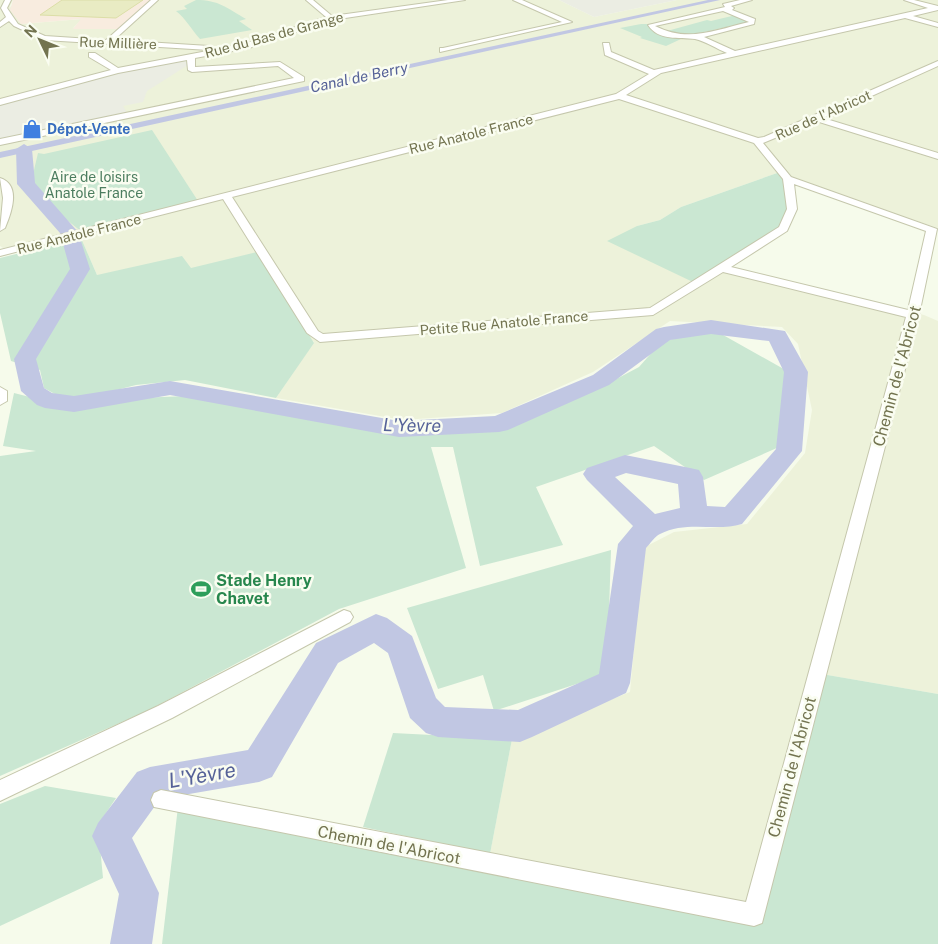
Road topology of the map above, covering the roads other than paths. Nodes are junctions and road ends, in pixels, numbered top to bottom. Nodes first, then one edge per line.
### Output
1 (8, 0) edge
2 (155, 0) edge
3 (309, 0) edge
4 (462, 0) edge
5 (516, 0) edge
6 (748, 0) edge
7 (907, 0) edge
8 (355, 6) dead end
9 (2, 8) edge
10 (937, 9) edge
11 (360, 13) junction
12 (759, 16) dead end
13 (905, 16) junction
14 (10, 17) junction
15 (331, 18) junction
16 (0, 25) edge
17 (938, 25) edge
18 (697, 37) junction
19 (108, 42) junction
20 (172, 45) junction
21 (606, 45) dead end
22 (443, 50) dead end
23 (218, 51) junction
24 (734, 54) junction
25 (92, 55) dead end
26 (192, 57) junction
27 (938, 63) edge
28 (141, 67) junction
29 (117, 71) junction
30 (656, 73) junction
31 (619, 96) junction
32 (0, 102) edge
33 (815, 118) junction
34 (757, 141) junction
35 (0, 142) edge
36 (938, 156) edge
37 (788, 179) junction
38 (0, 181) edge
39 (226, 196) junction
40 (0, 228) edge
41 (0, 253) edge
42 (721, 268) junction
43 (913, 315) junction
44 (0, 391) edge
45 (0, 401) edge
46 (344, 617) dead end
47 (0, 791) edge
48 (161, 800) dead end

1 - 9 street
2 - 19 street
3 - 15 street
4 - 11 street, Rue du Bas de Grange
5 - 22 street
6 - 12 street
7 - 10 street
8 - 11 street
9 - 14 street
10 - 13 street, Rue Anatole France
11 - 15 street, Rue du Bas de Grange
13 - 17 street
13 - 24 street, Rue Anatole France
14 - 16 street
14 - 19 street, Rue Millière
15 - 23 street, Rue du Bas de Grange
18 - 18 street
18 - 24 street
19 - 20 street, Rue Millière
20 - 23 street, Rue Millière
20 - 28 street, Rue Millière
21 - 30 street
23 - 26 street, Rue du Bas de Grange
24 - 30 street, Rue Anatole France
25 - 29 street
26 - 28 street, Rue du Bas de Grange
26 - 35 street
27 - 33 street, Rue de l'Abricot
28 - 29 street, Rue du Bas de Grange
29 - 32 street, Rue du Bas de Grange
30 - 31 street, Rue Anatole France
31 - 34 street, Rue de l'Abricot
31 - 39 street, Rue Anatole France
33 - 34 street, Rue de l'Abricot
33 - 36 street
34 - 37 street
37 - 42 street, Petite Rue Anatole France
37 - 43 street, Chemin de l'Abricot
38 - 40 street
39 - 41 street, Rue Anatole France
39 - 42 street, Petite Rue Anatole France
42 - 43 street
43 - 48 street, Chemin de l'Abricot
44 - 45 street
46 - 47 street

